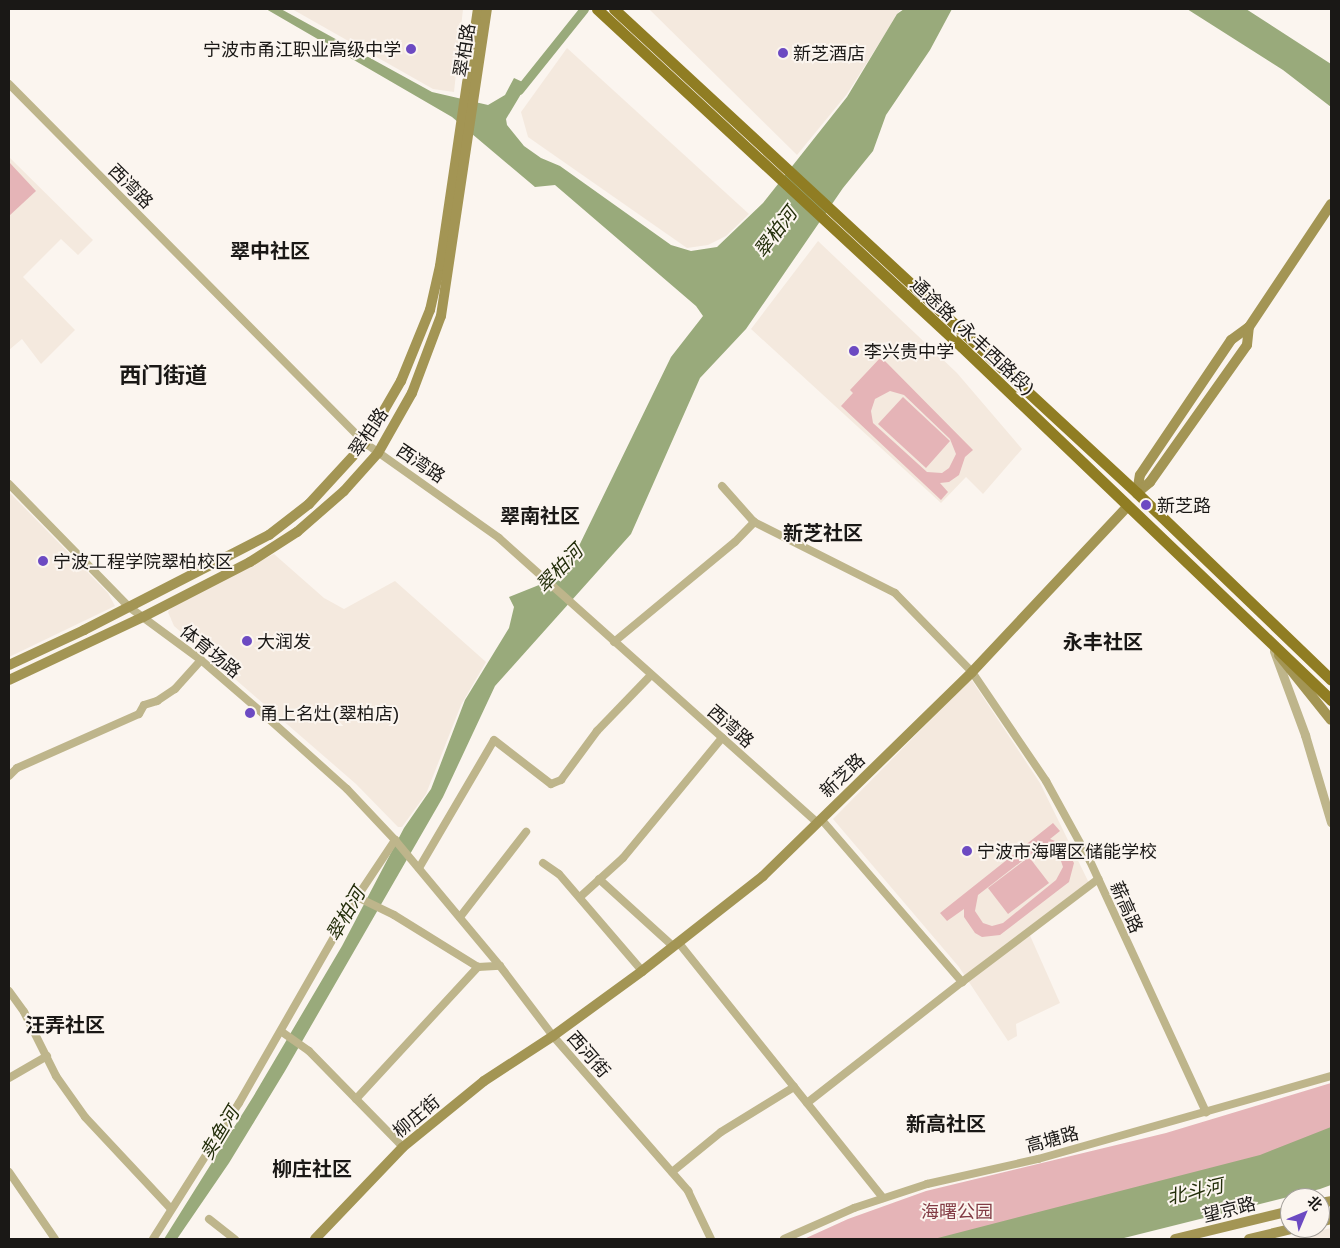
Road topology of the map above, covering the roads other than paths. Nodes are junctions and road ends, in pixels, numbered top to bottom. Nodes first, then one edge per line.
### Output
1 (478, 9) edge
2 (487, 9) edge
3 (614, 9) edge
4 (600, 12) edge
5 (9, 84) edge
6 (470, 88) junction
7 (460, 154) junction
8 (1331, 204) edge
9 (1249, 327) junction
10 (365, 443) junction
11 (378, 452) junction
12 (9, 484) edge
13 (722, 486) dead end
14 (1138, 493) junction
15 (1127, 507) junction
16 (754, 522) junction
17 (129, 607) junction
18 (143, 617) junction
19 (614, 642) junction
20 (1272, 646) junction
21 (201, 660) junction
22 (1311, 660) junction
23 (9, 665) edge
24 (972, 672) junction
25 (1331, 673) edge
26 (651, 675) junction
27 (9, 680) edge
28 (1331, 680) edge
29 (1331, 700) edge
30 (1331, 720) edge
31 (722, 738) junction
32 (9, 776) edge
33 (819, 820) junction
34 (1331, 822) edge
35 (526, 832) dead end
36 (395, 840) junction
37 (543, 863) dead end
38 (419, 868) junction
39 (600, 879) junction
40 (1098, 879) junction
41 (358, 897) junction
42 (580, 897) junction
43 (460, 917) junction
44 (676, 944) junction
45 (500, 966) junction
46 (478, 967) junction
47 (642, 971) junction
48 (962, 982) junction
49 (9, 991) edge
50 (283, 1033) junction
51 (553, 1036) junction
52 (47, 1056) junction
53 (1331, 1076) edge
54 (9, 1078) edge
55 (794, 1087) junction
56 (356, 1099) junction
57 (807, 1104) junction
58 (1206, 1112) junction
59 (403, 1147) junction
60 (9, 1172) edge
61 (672, 1172) junction
62 (883, 1198) junction
63 (171, 1209) junction
64 (1280, 1213) edge
65 (210, 1219) dead end
66 (1280, 1232) edge
67 (55, 1239) edge
68 (153, 1239) edge
69 (234, 1239) edge
70 (315, 1239) edge
71 (710, 1239) edge
72 (784, 1239) edge
73 (1175, 1239) edge
74 (1249, 1239) edge

1 - 6 main road, 翠柏路
2 - 6 main road, 翠柏路
3 - 14 main road, 通途路 (永丰西路段)
4 - 15 main road, 通途路 (永丰西路段)
5 - 10 street, 西湾路
6 - 7 main road, 翠柏路
7 - 10 main road, 翠柏路
7 - 11 main road, 翠柏路
8 - 9 main road
9 - 14 main road
9 - 14 main road
10 - 11 street, 西湾路
10 - 17 main road, 翠柏路
11 - 18 main road, 翠柏路
11 - 19 street, 西湾路
12 - 17 street, 体育场路
13 - 16 street
14 - 22 main road, 通途路 (永丰西路段)
15 - 20 main road, 通途路 (永丰西路段)
15 - 24 main road, 新芝路
16 - 19 street
16 - 24 street, 薪高路
17 - 18 street, 体育场路
17 - 23 main road, 翠柏路
18 - 21 street, 体育场路
18 - 27 main road, 翠柏路
19 - 26 street, 西湾路
20 - 29 main road, 通途路 (永丰西路段)
20 - 30 main road
20 - 34 street
21 - 32 street
21 - 36 street, 体育场路
22 - 25 main road
22 - 28 main road, 通途路 (永丰西路段)
24 - 33 main road, 新芝路
24 - 40 street, 薪高路
26 - 31 street, 西湾路
26 - 38 street
31 - 33 street, 西湾路
31 - 39 street
33 - 44 main road, 新芝路
33 - 48 street, 西湾路
35 - 43 street
36 - 38 street, 体育场路
36 - 41 street
37 - 42 street
38 - 43 street, 西河街
39 - 42 street
39 - 44 street
40 - 48 street
40 - 58 street, 薪高路
41 - 46 street
41 - 50 street
42 - 47 street
43 - 45 street, 西河街
44 - 47 main road, 新芝路
44 - 55 street
45 - 46 street
45 - 51 street, 西河街
46 - 56 street
47 - 51 main road, 新芝路
48 - 57 street
49 - 52 street
50 - 56 street
50 - 63 street
51 - 59 main road, 柳庄街
51 - 61 street, 西河街
52 - 54 street
52 - 63 street
53 - 58 street, 高塘路
55 - 57 street
55 - 61 street
56 - 59 street
57 - 62 street
58 - 62 street, 高塘路
59 - 70 main road, 柳庄街
60 - 67 street
61 - 71 street, 西河街
62 - 72 street, 高塘路
63 - 68 street
64 - 73 main road, 望京路
65 - 69 street
66 - 74 main road, 望京路

